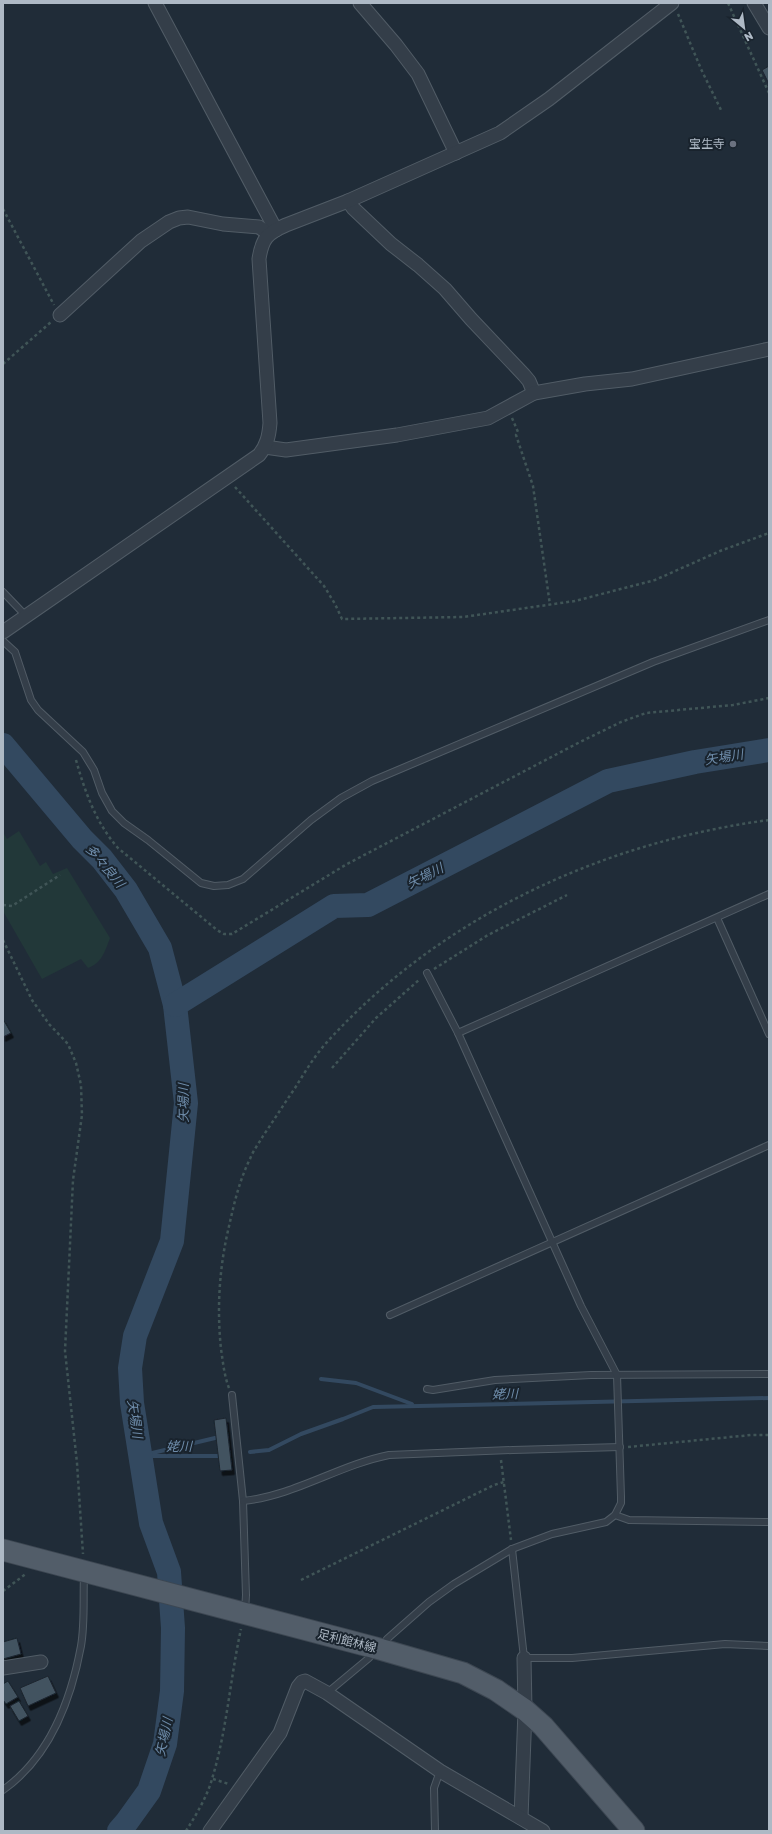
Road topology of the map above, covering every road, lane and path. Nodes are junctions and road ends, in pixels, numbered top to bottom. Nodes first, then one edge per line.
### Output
1 (155, 3) edge
2 (360, 3) edge
3 (728, 3) edge
4 (754, 3) edge
5 (674, 6) edge
6 (769, 28) edge
7 (769, 93) edge
8 (721, 110) dead end
9 (456, 153) junction
10 (348, 201) junction
11 (3, 209) edge
12 (272, 232) junction
13 (60, 315) junction
14 (769, 349) edge
15 (3, 364) edge
16 (534, 393) junction
17 (507, 408) junction
18 (265, 447) junction
19 (226, 476) junction
20 (769, 533) edge
21 (3, 592) edge
22 (550, 605) junction
23 (25, 615) junction
24 (769, 620) edge
25 (3, 632) edge
26 (3, 641) edge
27 (769, 698) edge
28 (69, 737) junction
29 (769, 820) edge
30 (60, 875) dead end
31 (769, 894) edge
32 (567, 895) dead end
33 (3, 905) edge
34 (717, 918) junction
35 (3, 940) edge
36 (427, 973) junction
37 (458, 1033) junction
38 (769, 1034) edge
39 (332, 1068) dead end
40 (769, 1146) edge
41 (552, 1242) junction
42 (390, 1315) dead end
43 (769, 1374) edge
44 (617, 1375) junction
45 (427, 1389) dead end
46 (232, 1395) joint
47 (769, 1435) edge
48 (620, 1444) junction
49 (500, 1450) junction
50 (504, 1482) junction
51 (243, 1501) junction
52 (615, 1514) junction
53 (769, 1522) edge
54 (82, 1541) dead end
55 (512, 1549) junction
56 (3, 1550) edge
57 (43, 1560) junction
58 (89, 1572) junction
59 (301, 1580) dead end
60 (3, 1591) edge
61 (241, 1617) junction
62 (387, 1639) dead end
63 (769, 1646) edge
64 (369, 1658) dead end
65 (524, 1658) junction
66 (41, 1662) dead end
67 (3, 1668) edge
68 (327, 1693) junction
69 (525, 1710) junction
70 (440, 1771) junction
71 (212, 1779) junction
72 (228, 1784) dead end
73 (3, 1790) edge
74 (521, 1818) junction
75 (186, 1831) edge
76 (210, 1831) edge
77 (436, 1831) edge
78 (543, 1831) edge
79 (634, 1831) edge

1 - 12 street
2 - 9 street
3 - 7 path
4 - 6 street
5 - 8 path
5 - 9 street
9 - 10 street
10 - 12 street
10 - 16 street
11 - 13 path
12 - 13 street
12 - 18 street
13 - 15 path
14 - 16 street
16 - 17 street
17 - 18 street
17 - 22 path
18 - 19 street
19 - 22 path
19 - 23 street
20 - 22 path
21 - 23 lane
23 - 25 street
24 - 28 lane
26 - 28 lane
27 - 28 path
29 - 46 path
30 - 33 path
31 - 34 lane
32 - 36 path
34 - 37 lane
34 - 38 lane
35 - 54 path
36 - 37 lane
36 - 39 path
37 - 41 lane
40 - 41 lane
41 - 42 lane
41 - 44 lane
43 - 44 lane
44 - 45 lane
44 - 48 lane
46 - 51 lane
47 - 48 path
48 - 49 lane
48 - 52 lane
49 - 50 path
49 - 51 lane
50 - 55 path
50 - 59 path
51 - 61 lane
52 - 53 lane
52 - 55 lane
55 - 62 lane
55 - 65 lane
56 - 57 main road, 足利館林線
57 - 58 main road, 足利館林線
57 - 60 path
58 - 61 main road, 足利館林線
58 - 73 lane
61 - 69 main road, 足利館林線
61 - 71 path
63 - 65 lane
64 - 68 lane
65 - 69 street
66 - 67 street
68 - 70 street
68 - 76 street
69 - 74 street
69 - 79 main road, 足利館林線
70 - 74 street
70 - 77 lane
71 - 72 path
71 - 75 path
74 - 78 street

